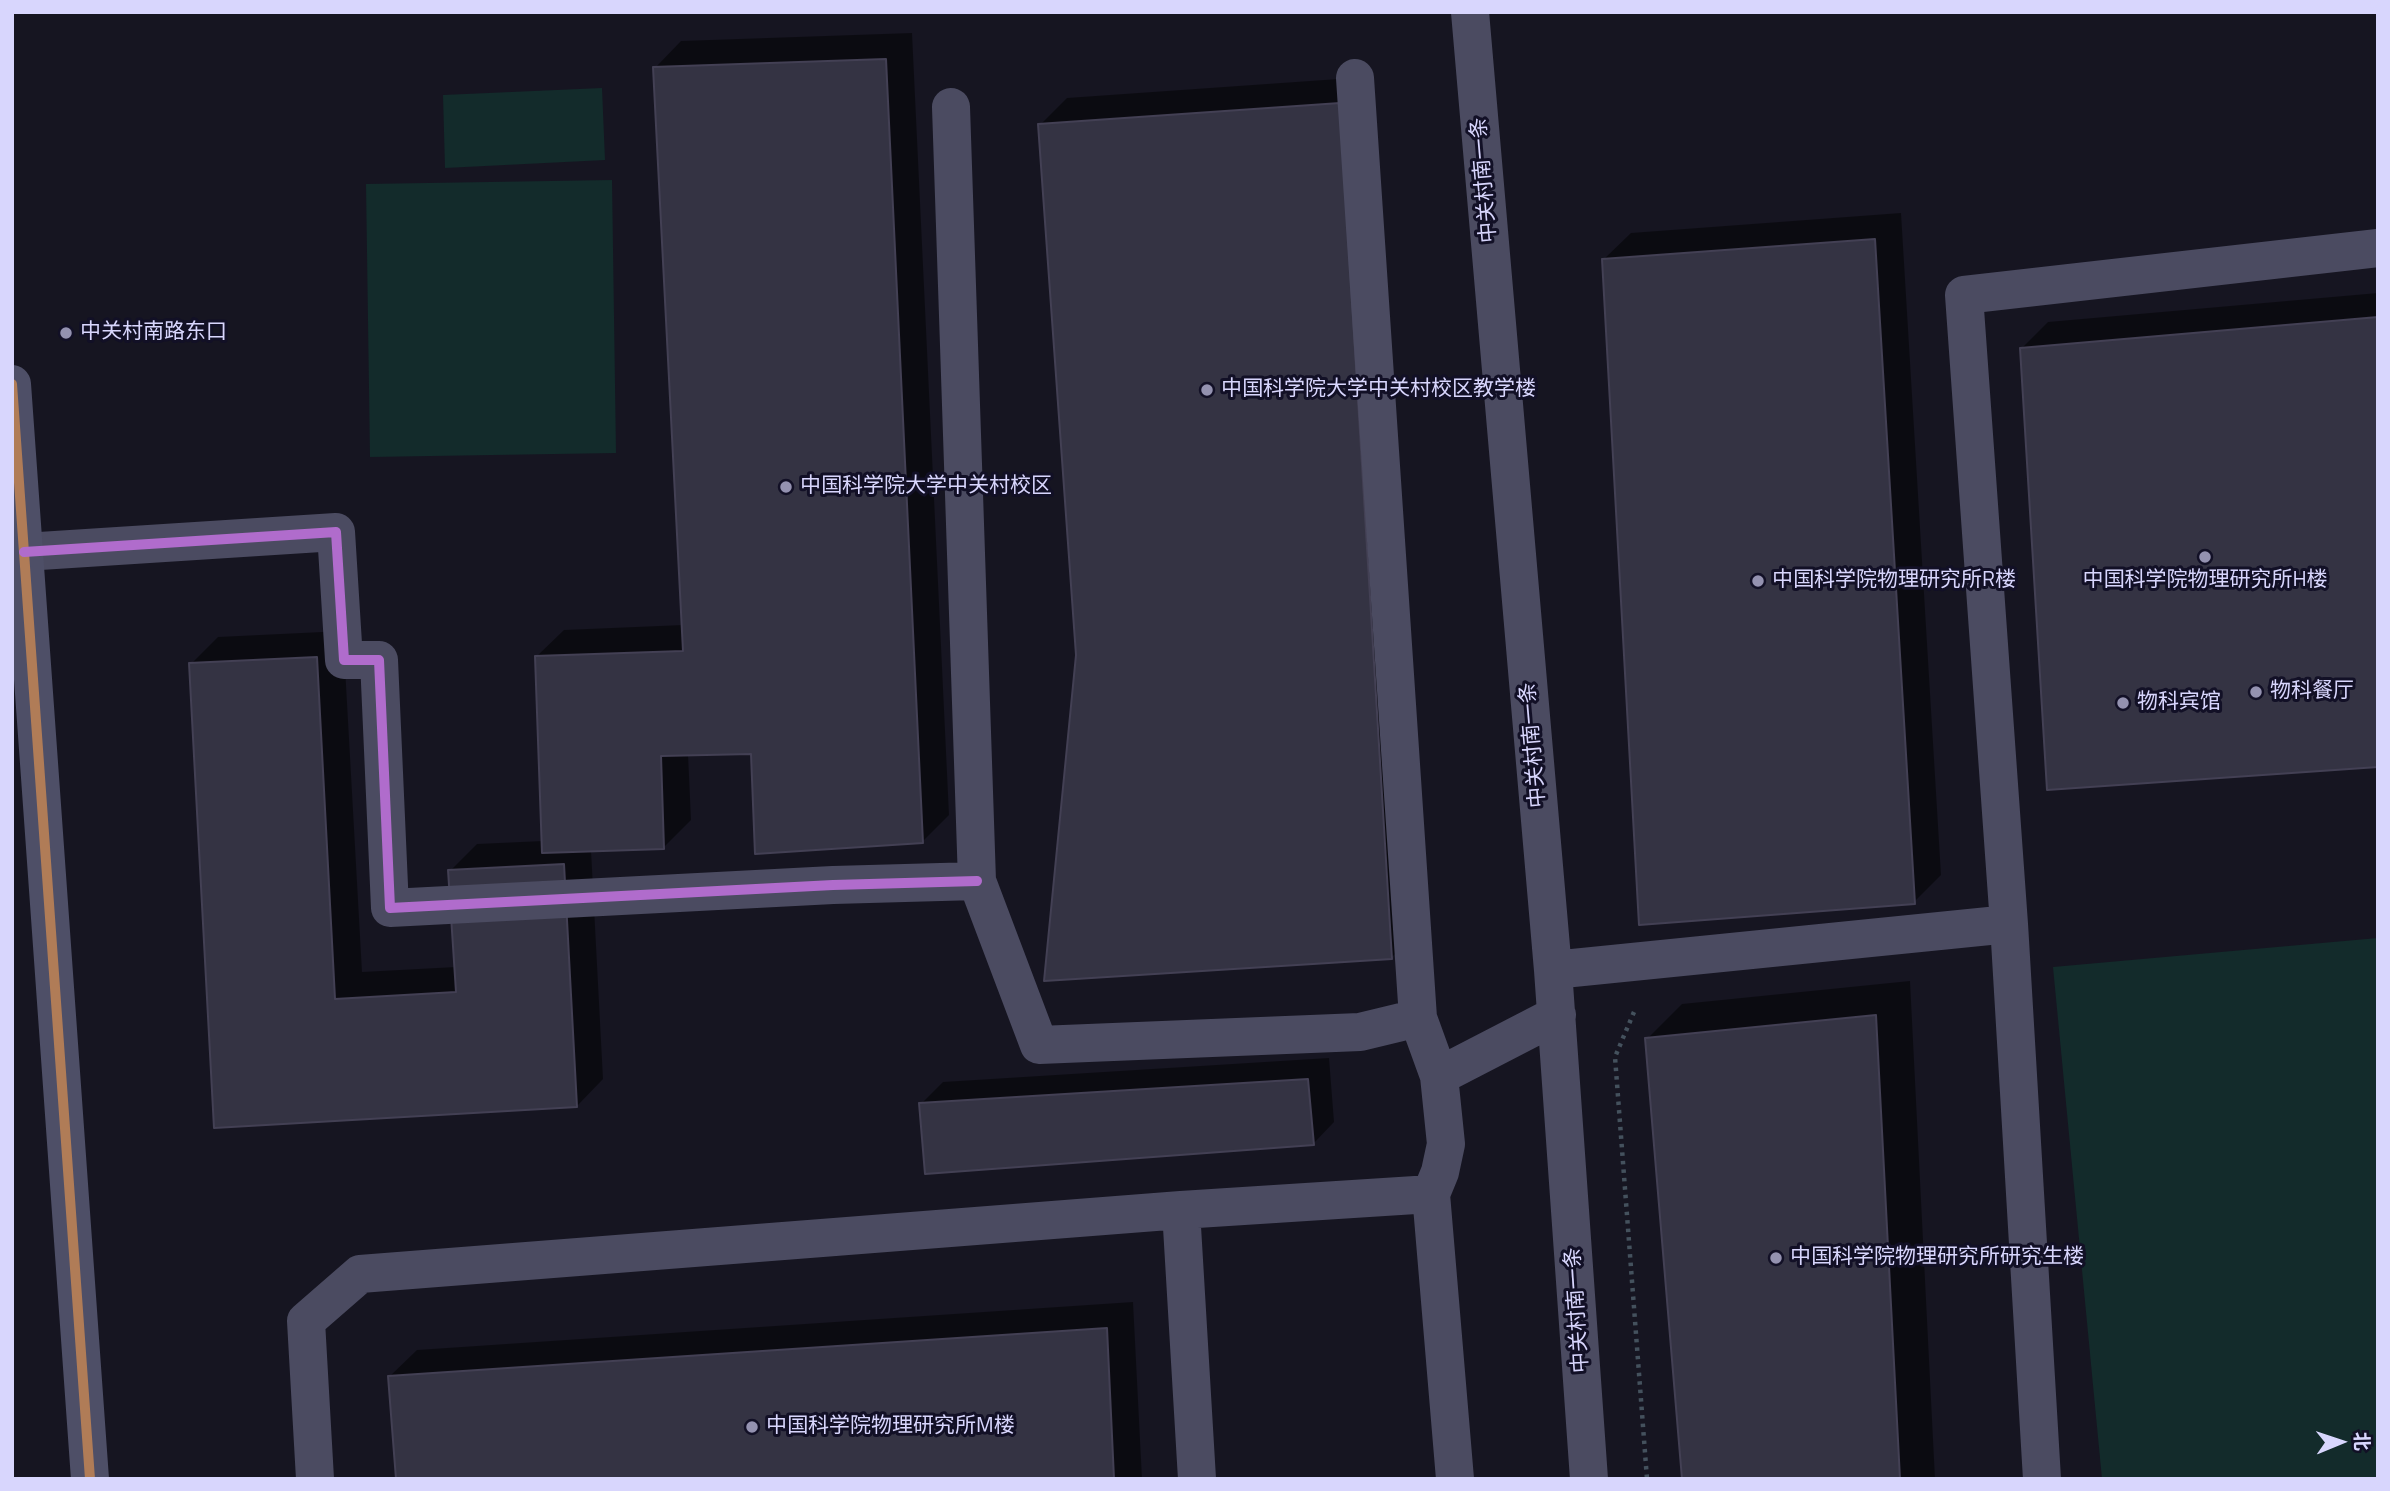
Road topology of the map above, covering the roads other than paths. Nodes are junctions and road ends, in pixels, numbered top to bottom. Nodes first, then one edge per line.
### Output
1 (1470, 12) edge
2 (1355, 78) dead end
3 (951, 107) dead end
4 (2378, 248) edge
5 (12, 384) edge
6 (24, 552) junction
7 (977, 881) junction
8 (2009, 924) junction
9 (1553, 970) junction
10 (1557, 1015) junction
11 (1418, 1018) junction
12 (1439, 1076) junction
13 (1431, 1194) junction
14 (1181, 1210) junction
15 (90, 1479) edge
16 (315, 1479) edge
17 (1196, 1479) edge
18 (1455, 1479) edge
19 (1589, 1479) edge
20 (2042, 1479) edge

1 - 9 street, 中关村南一条
2 - 11 street
3 - 7 street
4 - 8 street
5 - 6 street
6 - 7 street
6 - 15 street
7 - 11 street
8 - 9 street
8 - 20 street
9 - 10 street, 中关村南一条
10 - 12 street
10 - 19 street, 中关村南一条
11 - 12 street
12 - 13 street
13 - 14 street
13 - 18 street
14 - 16 street
14 - 17 street

